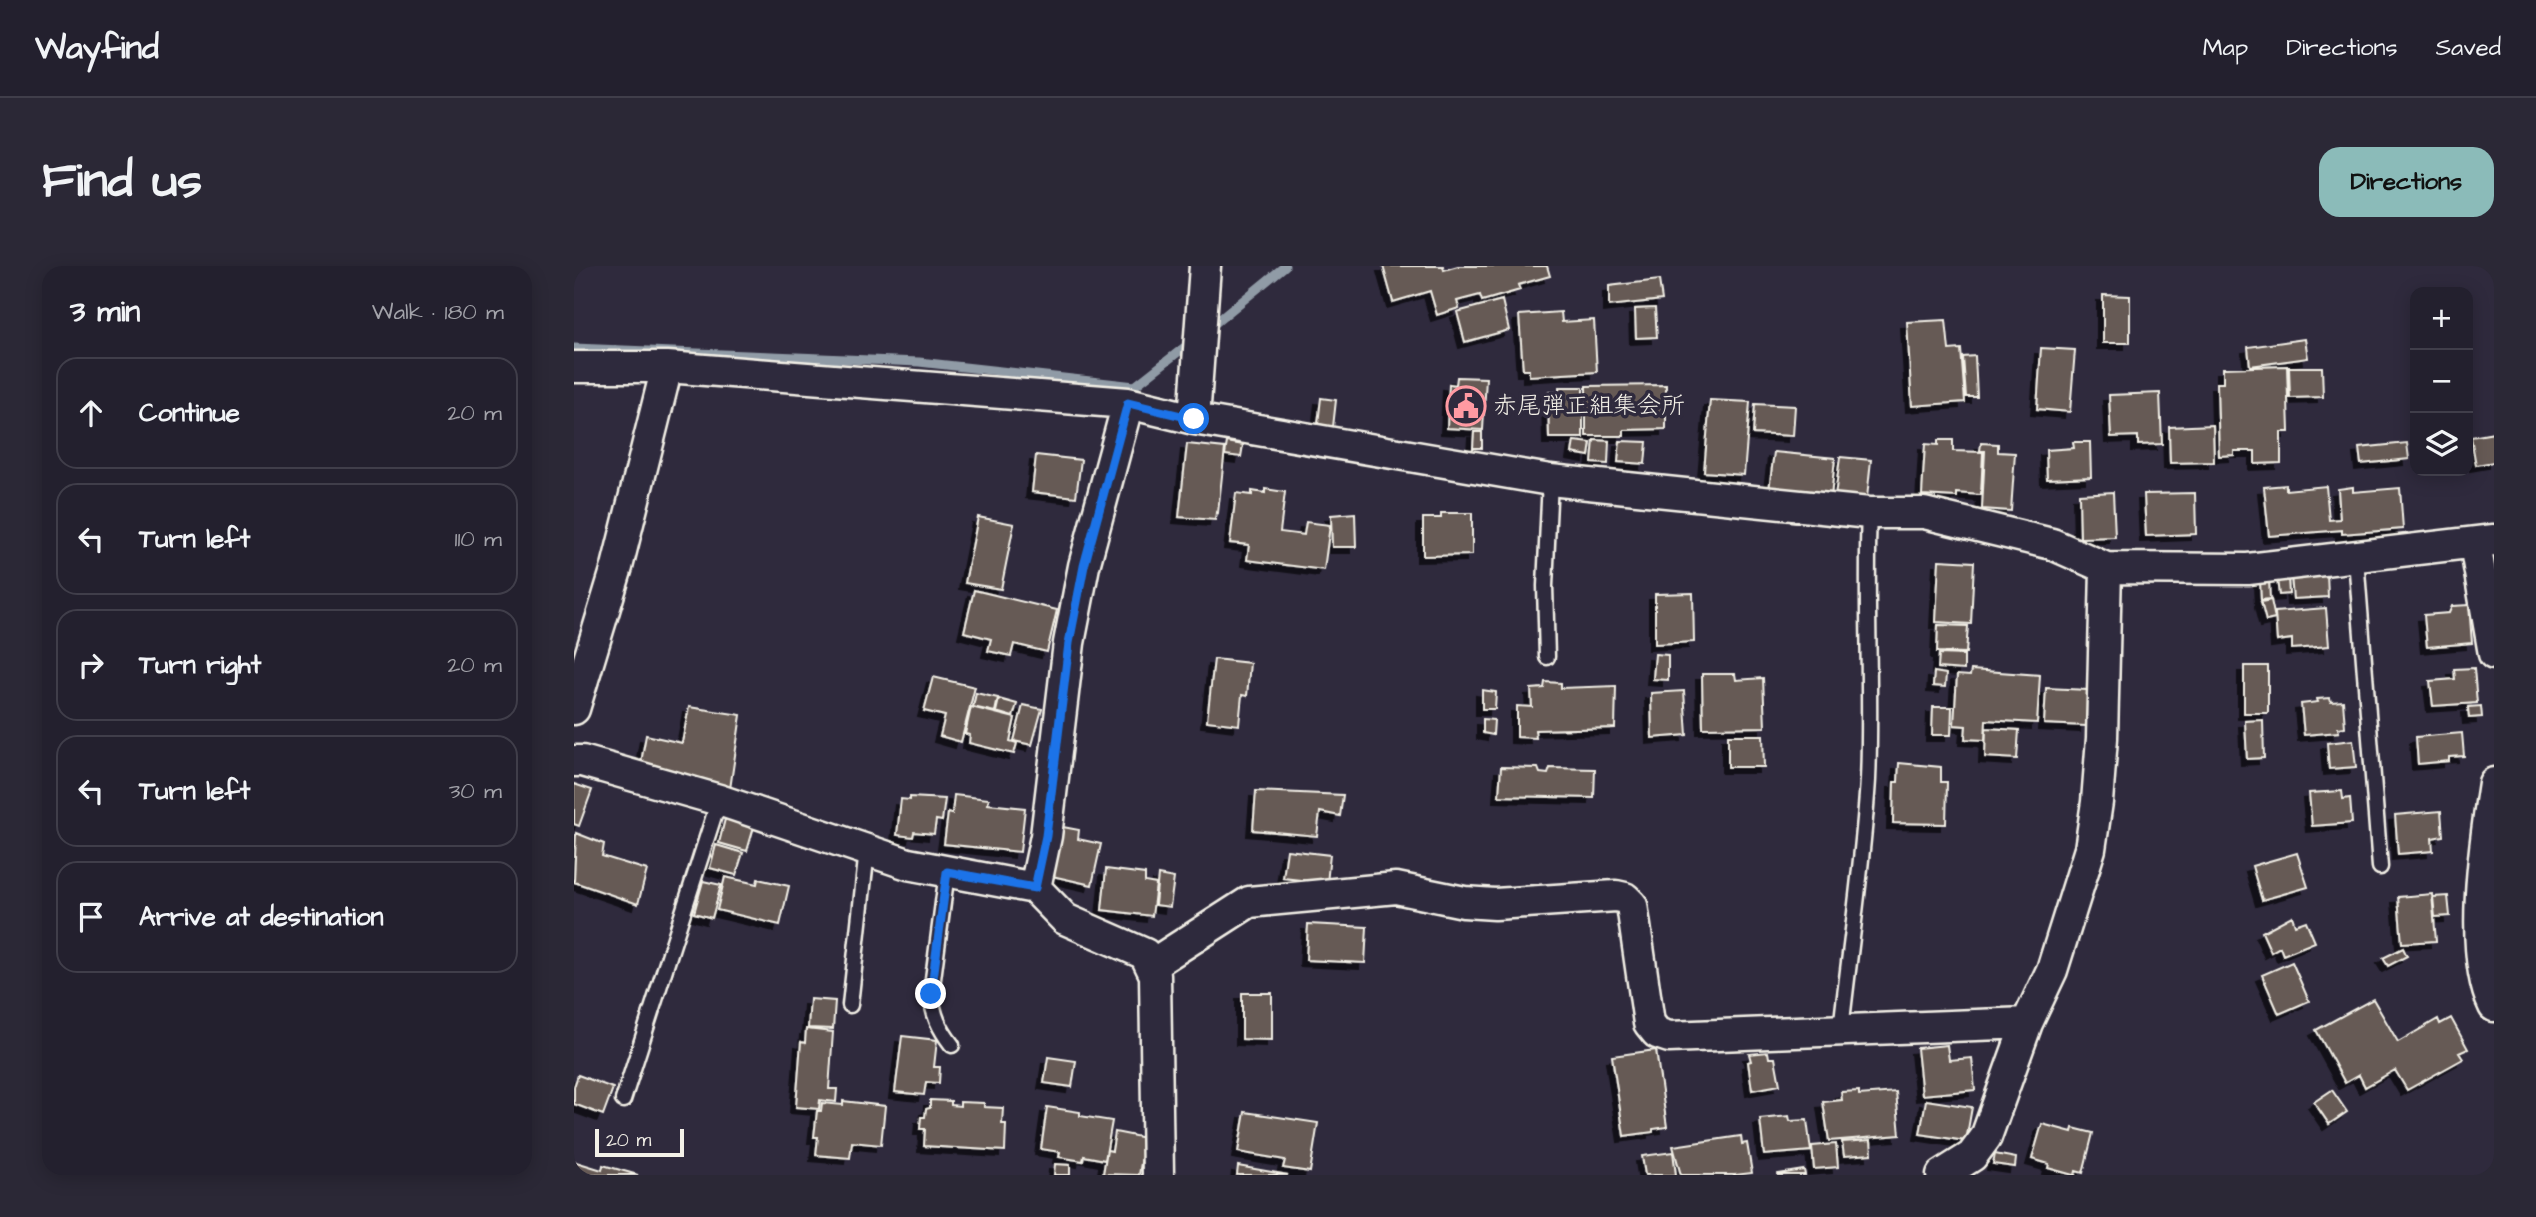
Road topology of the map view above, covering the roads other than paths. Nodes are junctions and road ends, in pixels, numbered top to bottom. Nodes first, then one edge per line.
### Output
1 (1205, 266) edge
2 (574, 367) edge
3 (667, 367) junction
4 (1128, 403) junction
5 (1194, 419) junction
6 (1550, 480) junction
7 (1869, 513) junction
8 (2484, 542) edge
9 (2356, 558) junction
10 (2106, 568) junction
11 (2494, 654) edge
12 (1547, 657) dead end
13 (574, 709) edge
14 (574, 761) edge
15 (2494, 783) edge
16 (719, 800) junction
17 (867, 850) junction
18 (2380, 866) dead end
19 (947, 872) junction
20 (1035, 888) junction
21 (1151, 965) junction
22 (850, 1005) dead end
23 (2494, 1006) edge
24 (2027, 1023) junction
25 (1841, 1030) junction
26 (952, 1045) dead end
27 (623, 1100) dead end
28 (1158, 1175) edge
29 (1942, 1175) edge

1 - 5 street
2 - 3 street
3 - 4 street
3 - 13 street
4 - 5 street
4 - 20 street
5 - 6 street
6 - 7 street
6 - 12 lane
7 - 10 street
7 - 25 lane
8 - 9 street
8 - 11 street
9 - 10 street
9 - 18 lane
10 - 24 street
14 - 16 street
15 - 23 street
16 - 17 street
16 - 27 lane
17 - 19 street
17 - 22 lane
19 - 20 street
19 - 26 lane
20 - 21 street
21 - 25 street
21 - 28 street
24 - 25 street
24 - 29 street

